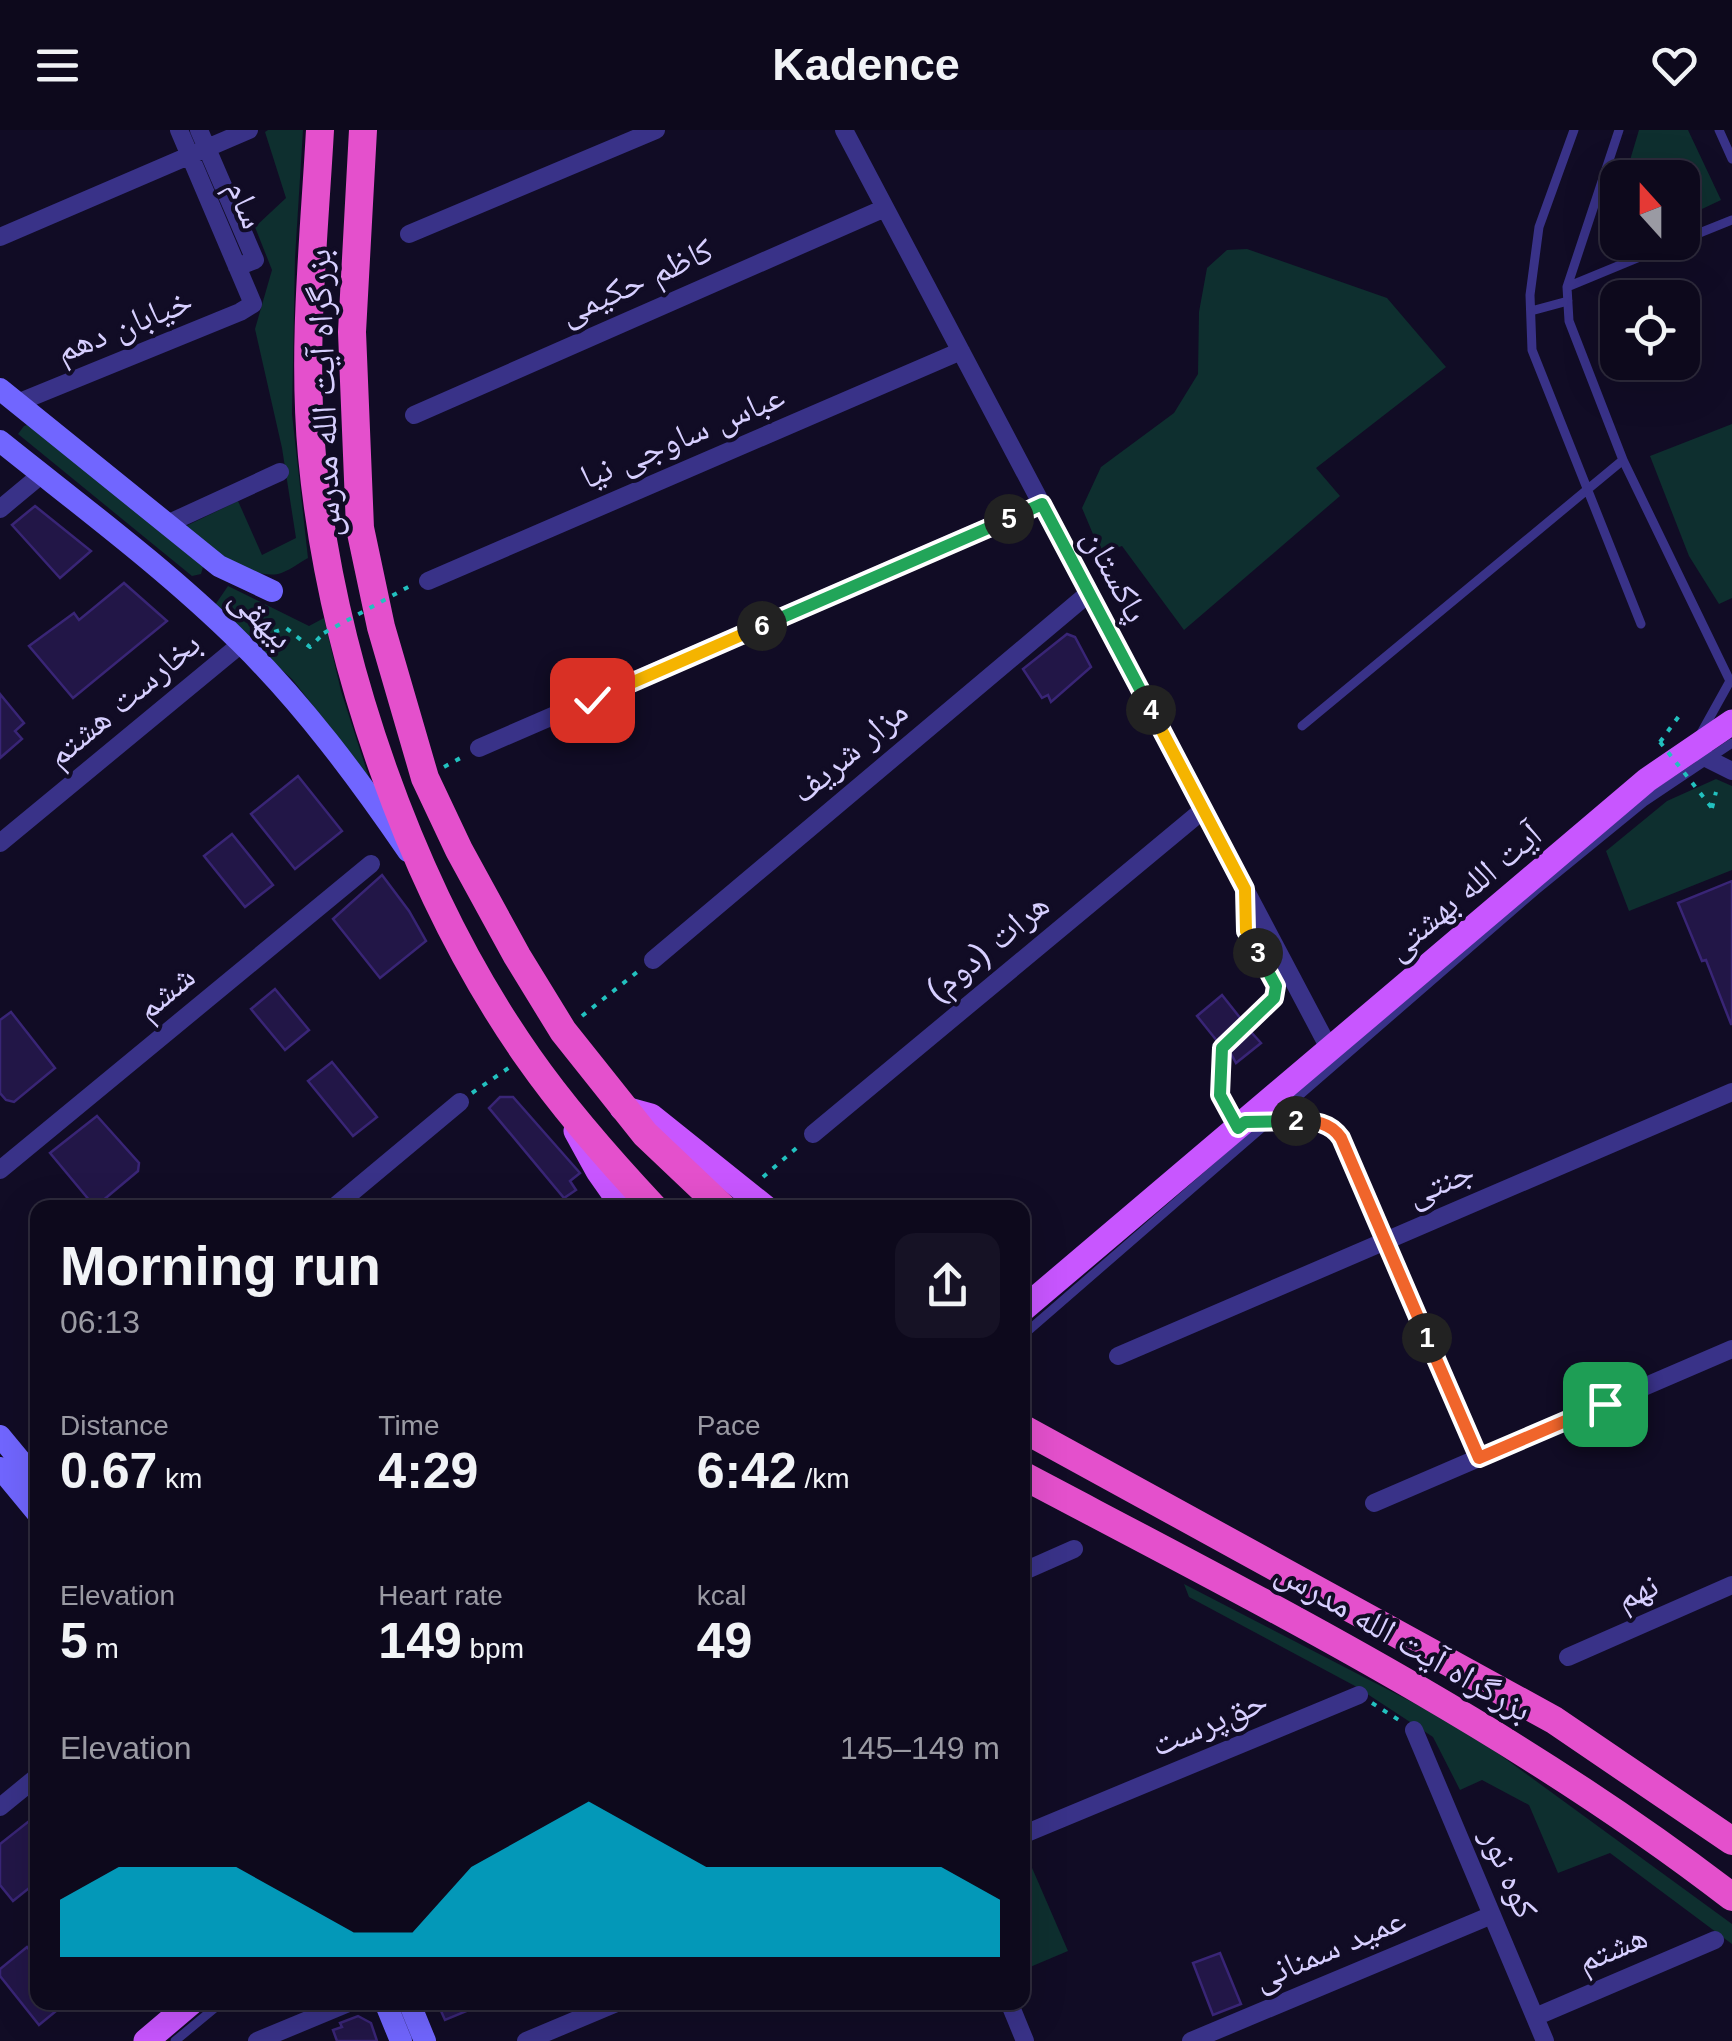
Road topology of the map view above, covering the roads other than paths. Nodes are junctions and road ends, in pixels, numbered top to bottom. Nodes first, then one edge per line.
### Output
1 (180, 130) edge
2 (249, 130) edge
3 (320, 130) edge
4 (363, 130) edge
5 (656, 130) edge
6 (844, 130) edge
7 (1574, 130) edge
8 (1619, 130) edge
9 (1719, 130) edge
10 (199, 144) edge
11 (1732, 159) edge
12 (885, 208) junction
13 (1732, 220) edge
14 (1700, 233) edge
15 (409, 234) dead end
16 (0, 237) edge
17 (1633, 260) edge
18 (1567, 287) junction
19 (1568, 302) junction
20 (253, 304) joint
21 (1531, 311) junction
22 (961, 352) junction
23 (9, 396) edge
24 (414, 415) dead end
25 (0, 422) edge
26 (0, 441) edge
27 (1623, 460) junction
28 (280, 472) dead end
29 (42, 474) junction
30 (1587, 490) junction
31 (1042, 504) junction
32 (0, 509) edge
33 (167, 524) junction
34 (219, 566) junction
35 (419, 583) road end
36 (272, 592) dead end
37 (1088, 593) junction
38 (189, 594) junction
39 (1641, 624) dead end
40 (241, 644) junction
41 (1731, 681) edge
42 (1732, 722) edge
43 (1302, 726) dead end
44 (1732, 744) edge
45 (479, 748) road end
46 (1700, 753) junction
47 (1732, 771) edge
48 (1204, 810) junction
49 (0, 843) edge
50 (371, 864) dead end
51 (431, 884) junction
52 (1245, 889) junction
53 (653, 960) road end
54 (1330, 1050) junction
55 (1732, 1092) edge
56 (559, 1100) junction
57 (460, 1102) road end
58 (1251, 1124) junction
59 (812, 1134) road end
60 (0, 1170) edge
61 (343, 1200) edge
62 (618, 1200) edge
63 (647, 1200) edge
64 (742, 1200) edge
65 (1386, 1241) junction
66 (1030, 1316) edge
67 (1732, 1349) edge
68 (1118, 1356) dead end
69 (1030, 1432) edge
70 (0, 1436) edge
71 (1479, 1458) junction
72 (18, 1474) edge
73 (1030, 1479) edge
74 (30, 1498) edge
75 (1374, 1503) dead end
76 (1074, 1549) dead end
77 (1030, 1568) edge
78 (1732, 1584) edge
79 (1568, 1656) dead end
80 (1359, 1695) road end
81 (1414, 1730) road end
82 (30, 1783) edge
83 (0, 1807) edge
84 (1030, 1831) edge
85 (1732, 1841) edge
86 (1732, 1897) edge
87 (1492, 1915) junction
88 (1715, 1940) dead end
89 (183, 2010) edge
90 (212, 2010) edge
91 (332, 2010) edge
92 (388, 2010) edge
93 (412, 2010) edge
94 (599, 2010) edge
95 (1012, 2010) edge
96 (1535, 2017) junction
97 (146, 2041) edge
98 (175, 2041) edge
99 (256, 2041) edge
100 (401, 2041) edge
101 (425, 2041) edge
102 (526, 2041) edge
103 (1025, 2041) edge
104 (1191, 2041) edge
105 (1545, 2041) edge

1 - 10 street, سام
2 - 10 street
3 - 51 highway, بزرگراه آیت الله مدرس
4 - 64 highway, بزرگراه آیت الله مدرس
5 - 15 street
6 - 12 street, پاکستان
7 - 21 lane
8 - 18 lane
9 - 11 lane
10 - 16 street
10 - 20 street, سام
12 - 22 street, پاکستان
12 - 24 street, کاظم حکیمی
13 - 14 lane
17 - 18 lane
18 - 19 lane
19 - 21 lane
19 - 27 lane
20 - 23 street, خیابان دهم
21 - 30 lane
22 - 31 street, پاکستان
22 - 35 street, عباس ساوجی نیا
23 - 25 main road
23 - 33 main road, بیهقی
26 - 29 main road, بیهقی
27 - 30 lane
27 - 41 lane
28 - 33 street
29 - 32 street
29 - 38 main road, بیهقی
30 - 39 lane
30 - 43 lane
31 - 37 street, پاکستان
31 - 45 street
33 - 34 main road, بیهقی
34 - 36 main road, بیهقی
34 - 38 main road
37 - 48 street, پاکستان
37 - 53 street, مزار شریف
38 - 40 main road, بیهقی
40 - 49 street, بخارست هشتم
40 - 51 main road, بیهقی
41 - 46 lane
42 - 46 main road, آیت الله بهشتی
44 - 46 lane
46 - 47 street
46 - 54 main road, آیت الله بهشتی
46 - 58 lane
48 - 52 street, پاکستان
48 - 59 street, هرات (دوم)
50 - 60 street, ششم
51 - 56 highway, بزرگراه آیت الله مدرس
52 - 54 street, پاکستان
52 - 58 lane
54 - 58 main road, آیت الله بهشتی
55 - 65 street, جنتی
56 - 62 main road
56 - 63 highway, بزرگراه آیت الله مدرس
57 - 61 street
58 - 65 street
58 - 66 main road, آیت الله بهشتی
65 - 68 street, جنتی
65 - 71 street
67 - 71 street
69 - 85 highway, بزرگراه آیت الله مدرس
70 - 72 main road
71 - 75 street
72 - 74 main road
73 - 86 highway, بزرگراه آیت الله مدرس
76 - 77 street
78 - 79 street, نهم
80 - 84 street, حق‌پرست
81 - 87 street, کوه نور
82 - 83 street
87 - 96 street, کوه نور
87 - 104 street, عمید سمنانی
88 - 96 street, هشتم
89 - 97 main road
90 - 98 lane
91 - 99 street
92 - 100 main road
93 - 101 main road
94 - 102 street
95 - 103 street
96 - 105 street, کوه نور

